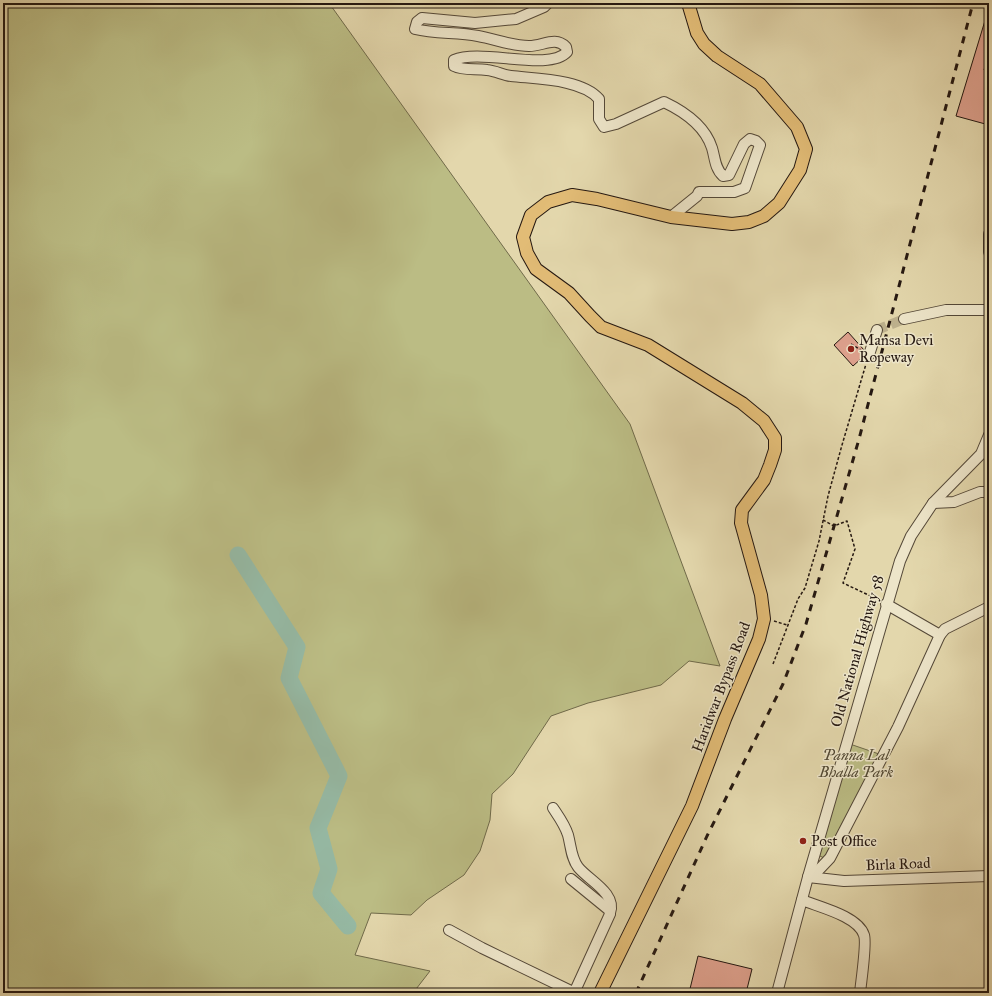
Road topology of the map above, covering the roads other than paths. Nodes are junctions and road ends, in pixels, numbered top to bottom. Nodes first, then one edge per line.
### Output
1 (548, 3) edge
2 (688, 3) edge
3 (671, 217) junction
4 (989, 234) edge
5 (989, 252) edge
6 (989, 310) edge
7 (904, 319) tunnel mouth
8 (877, 330) dead end
9 (869, 355) road end
10 (989, 435) edge
11 (989, 492) edge
12 (934, 503) junction
13 (886, 604) junction
14 (989, 607) edge
15 (940, 635) junction
16 (553, 808) dead end
17 (989, 876) edge
18 (810, 877) junction
19 (571, 879) dead end
20 (802, 900) junction
21 (610, 912) junction
22 (450, 930) dead end
23 (574, 993) edge
24 (600, 993) edge
25 (777, 993) edge
26 (860, 993) edge

1 - 3 street
2 - 3 main road, Haridwar Bypass Road
3 - 24 main road, Haridwar Bypass Road
4 - 5 street
6 - 7 street
8 - 9 street
10 - 12 street, Old National Highway 58
11 - 12 street
12 - 13 street, Old National Highway 58
13 - 15 street
13 - 18 street, Old National Highway 58
14 - 15 street
15 - 18 street
16 - 21 street
17 - 18 street, Birla Road
18 - 20 street, Old National Highway 58
19 - 21 street
20 - 25 street, Old National Highway 58
20 - 26 street
21 - 23 street
22 - 23 street

